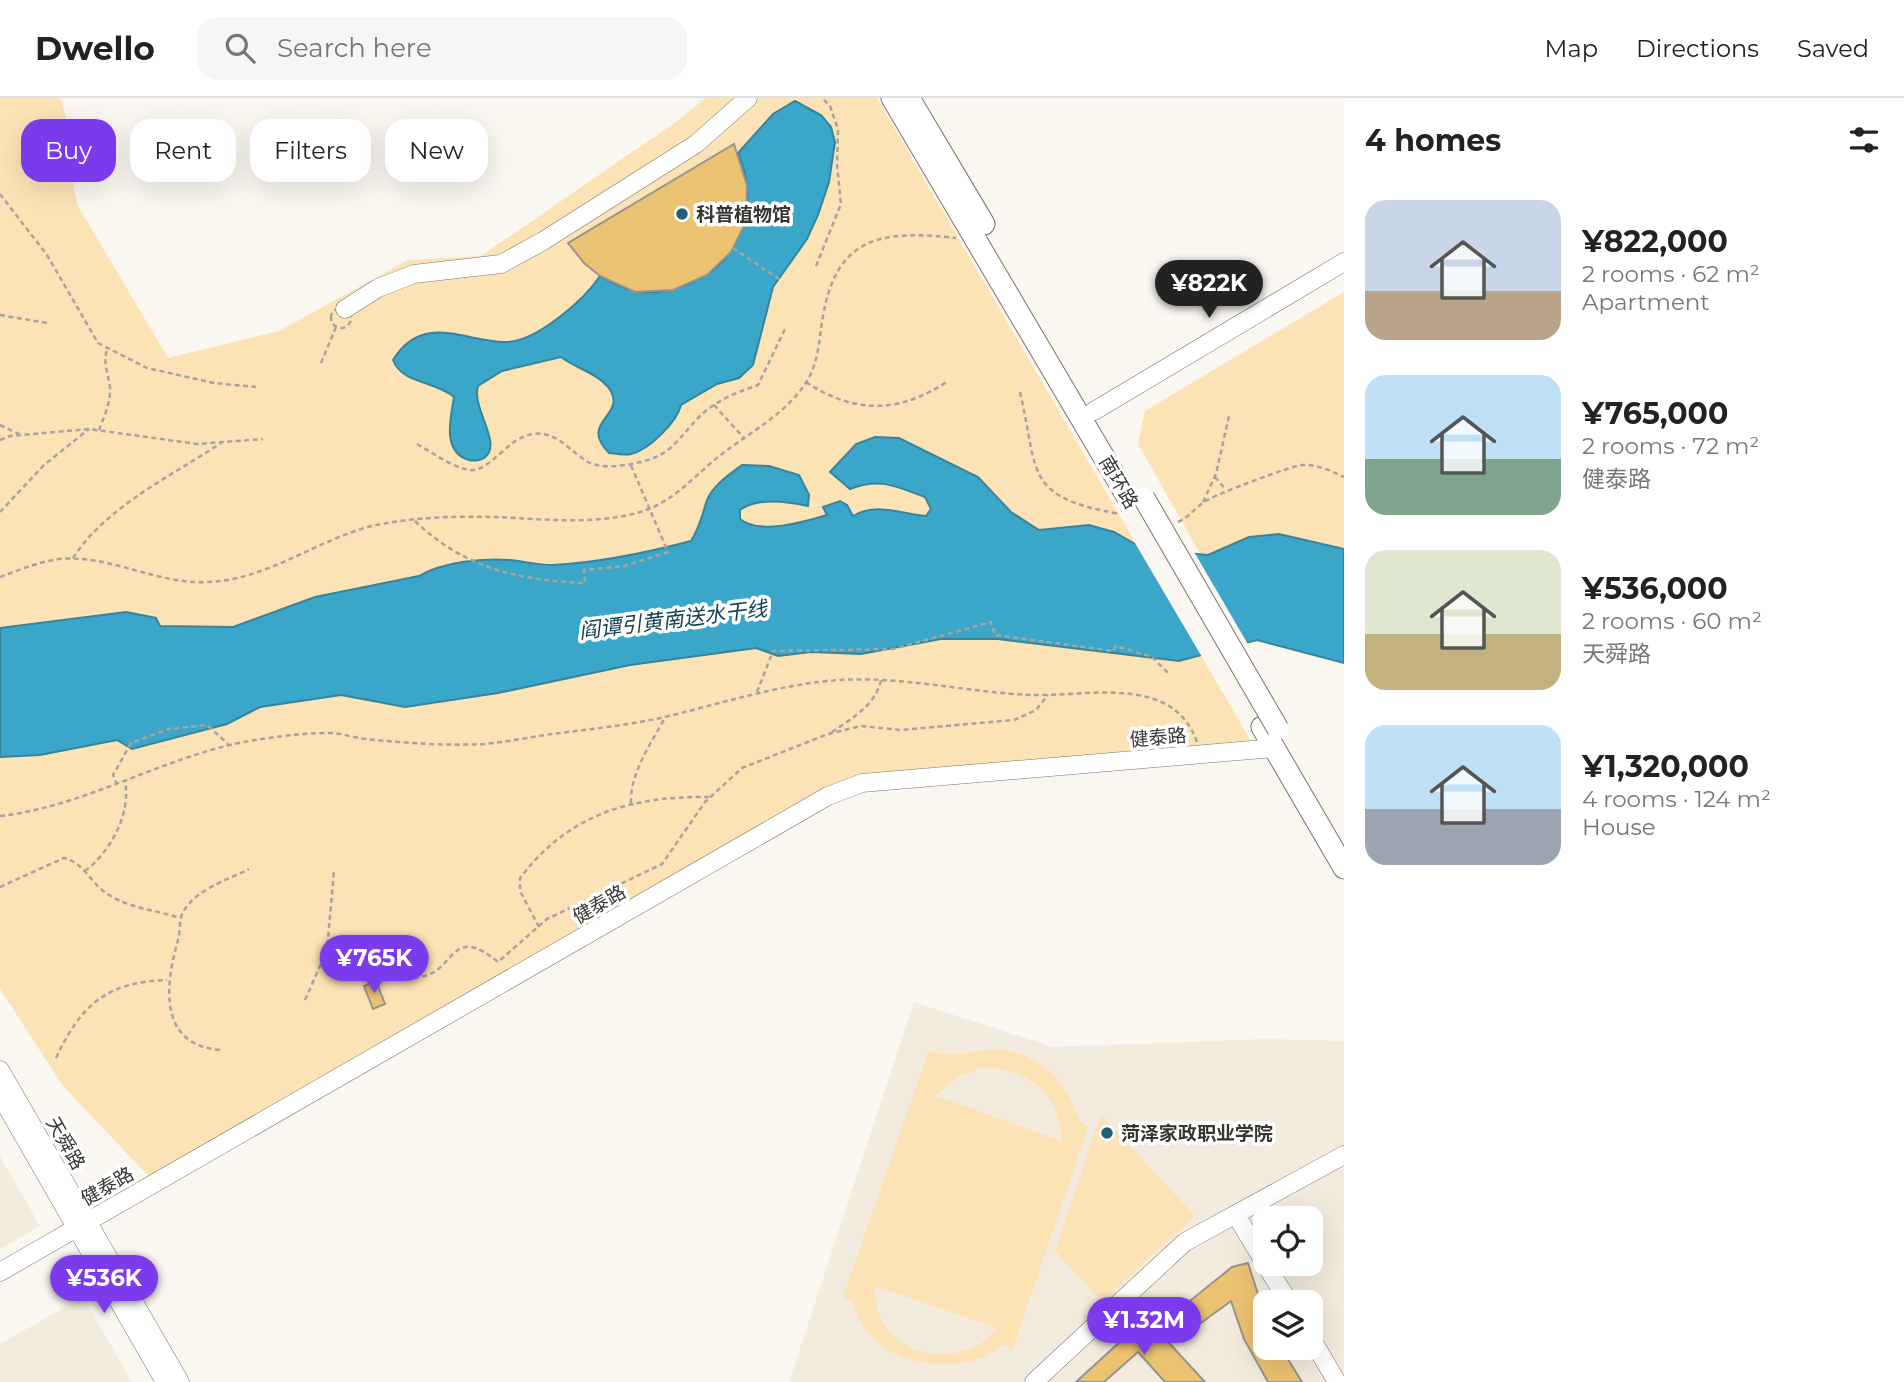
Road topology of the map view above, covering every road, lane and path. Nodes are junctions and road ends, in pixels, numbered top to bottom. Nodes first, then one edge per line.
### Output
1 (748, 98) edge
2 (822, 98) edge
3 (892, 98) edge
4 (909, 98) edge
5 (0, 194) edge
6 (977, 240) junction
7 (733, 248) dead end
8 (1344, 262) edge
9 (816, 266) dead end
10 (779, 279) dead end
11 (345, 309) dead end
12 (0, 314) edge
13 (47, 323) dead end
14 (336, 327) dead end
15 (785, 329) dead end
16 (107, 349) junction
17 (321, 363) dead end
18 (948, 381) dead end
19 (806, 382) junction
20 (256, 387) dead end
21 (1020, 392) dead end
22 (714, 405) junction
23 (1094, 411) junction
24 (1229, 416) dead end
25 (0, 425) edge
26 (89, 429) junction
27 (99, 431) junction
28 (22, 435) junction
29 (744, 438) junction
30 (263, 439) dead end
31 (0, 440) edge
32 (224, 442) junction
33 (417, 444) dead end
34 (630, 463) junction
35 (1215, 477) junction
36 (1344, 477) edge
37 (1226, 491) junction
38 (1203, 502) junction
39 (1131, 503) junction
40 (648, 508) junction
41 (0, 512) edge
42 (414, 520) junction
43 (1176, 523) dead end
44 (72, 560) junction
45 (0, 577) edge
46 (1168, 673) dead end
47 (881, 680) junction
48 (757, 692) junction
49 (1048, 695) junction
50 (666, 716) junction
51 (828, 734) junction
52 (1271, 735) junction
53 (229, 745) junction
54 (1201, 755) junction
55 (125, 782) junction
56 (117, 785) junction
57 (709, 797) junction
58 (631, 803) junction
59 (0, 816) edge
60 (1344, 841) edge
61 (1344, 868) edge
62 (249, 869) dead end
63 (85, 871) junction
64 (334, 871) dead end
65 (0, 887) edge
66 (180, 918) junction
67 (539, 927) junction
68 (323, 959) junction
69 (167, 980) junction
70 (305, 1000) dead end
71 (220, 1050) dead end
72 (56, 1058) dead end
73 (0, 1070) edge
74 (0, 1095) edge
75 (1344, 1155) edge
76 (1236, 1215) junction
77 (82, 1225) junction
78 (1253, 1243) edge
79 (0, 1272) edge
80 (1323, 1358) edge
81 (165, 1382) edge
82 (180, 1382) edge
83 (1034, 1382) edge
84 (1337, 1382) edge

1 - 11 street
2 - 9 path
3 - 6 main road, 南环路
4 - 23 main road, 南环路
5 - 16 path
6 - 19 path
6 - 39 main road, 南环路
7 - 10 path
8 - 23 street
12 - 13 path
14 - 17 path
15 - 22 path
16 - 20 path
16 - 27 path
18 - 19 path
19 - 29 path
21 - 39 path
22 - 29 path
22 - 34 path
23 - 39 main road, 南环路
24 - 35 path
25 - 28 path
26 - 27 path
26 - 28 path
26 - 41 path
27 - 32 path
28 - 31 path
29 - 40 path
30 - 32 path
32 - 44 path
33 - 34 path
34 - 40 path
35 - 37 path
35 - 38 path
36 - 37 path
37 - 38 path
38 - 43 path
39 - 52 main road, 南环路, bridge
40 - 42 path
40 - 42 path
42 - 44 path
44 - 45 path
46 - 48 path
47 - 48 path
47 - 49 path
47 - 51 path
48 - 50 path
49 - 51 path
49 - 54 path
50 - 53 path
50 - 58 path
51 - 57 path
52 - 54 street, 健泰路
52 - 60 main road, 南环路
52 - 61 main road, 南环路
53 - 55 path
53 - 56 path
54 - 77 street, 健泰路
55 - 56 path
55 - 63 path
56 - 59 path
57 - 58 path
57 - 67 path
58 - 67 path
62 - 66 path
63 - 65 path
63 - 66 path
64 - 68 path
66 - 69 path
67 - 68 path
68 - 70 path
69 - 71 path
69 - 72 path
73 - 77 street, 天舜路
74 - 77 street, 天舜路
75 - 76 street
76 - 78 street
76 - 83 street
77 - 79 street, 健泰路
77 - 81 street, 天舜路
77 - 82 street, 天舜路
80 - 84 street

